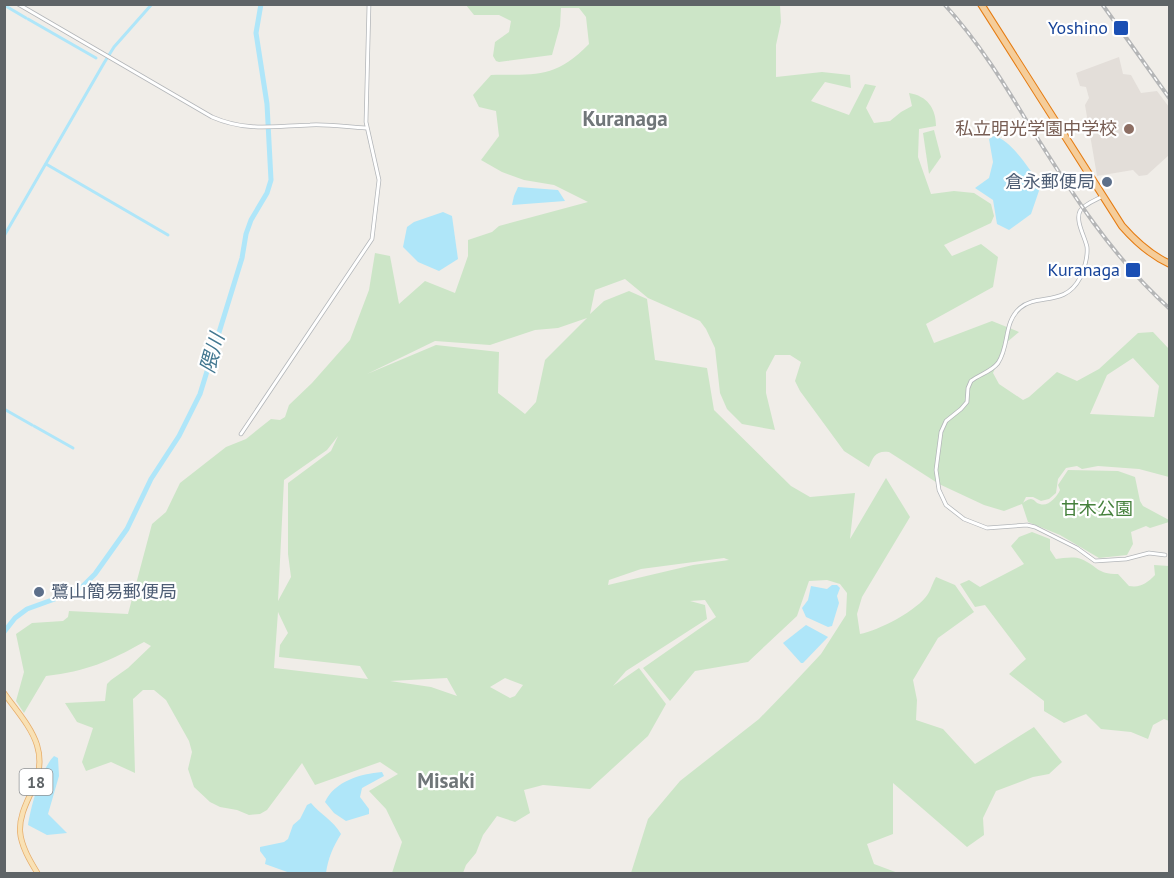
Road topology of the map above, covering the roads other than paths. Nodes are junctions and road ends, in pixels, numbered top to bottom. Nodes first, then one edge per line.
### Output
1 (18, 4) edge
2 (369, 4) edge
3 (981, 4) edge
4 (366, 128) junction
5 (1103, 196) junction
6 (1170, 264) edge
7 (241, 434) dead end
8 (1165, 555) dead end
9 (4, 693) edge
10 (38, 873) edge

1 - 4 street
2 - 4 street
3 - 5 highway
4 - 7 street
5 - 6 highway
5 - 8 street
9 - 10 main road, 18

